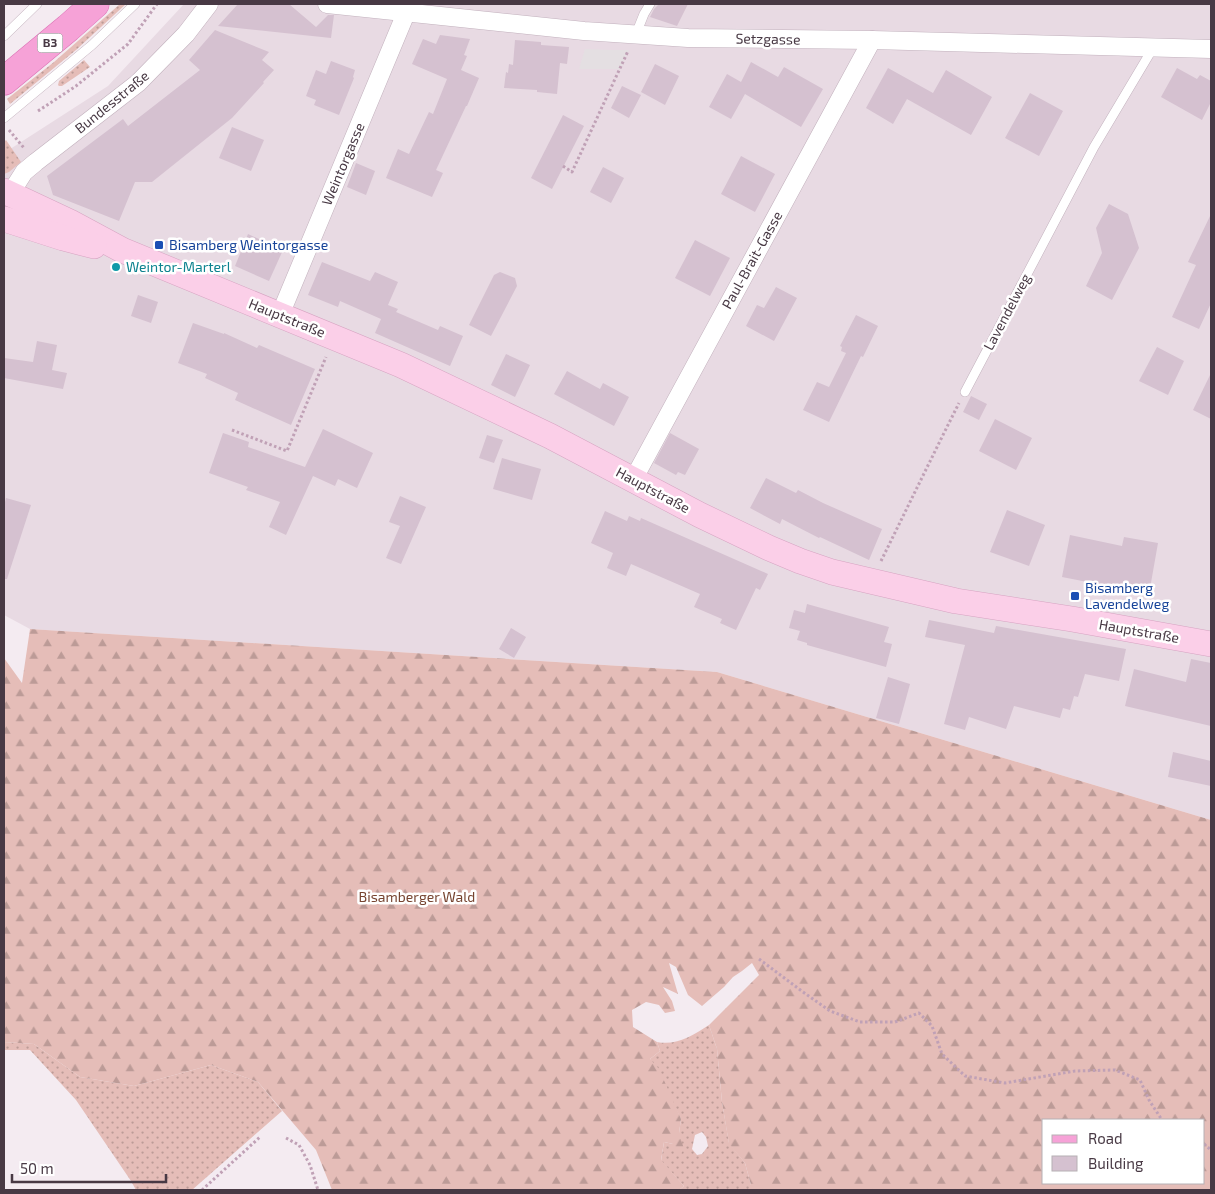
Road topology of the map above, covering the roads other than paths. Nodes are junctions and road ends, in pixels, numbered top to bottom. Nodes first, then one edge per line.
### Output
1 (37, 4) edge
2 (95, 4) edge
3 (135, 4) edge
4 (209, 4) edge
5 (327, 4) edge
6 (650, 4) edge
7 (406, 12) junction
8 (636, 34) junction
9 (4, 36) edge
10 (872, 40) junction
11 (1152, 48) junction
12 (1211, 49) edge
13 (4, 82) edge
14 (4, 118) edge
15 (7, 193) edge
16 (4, 219) edge
17 (122, 250) junction
18 (280, 315) junction
19 (965, 392) road end
20 (632, 480) junction
21 (1211, 644) edge

1 - 9 lane
2 - 13 main road, B3
3 - 14 lane
4 - 15 street, Bundesstraße
5 - 7 street, Setzgasse
6 - 8 lane
7 - 8 street, Setzgasse
7 - 18 street, Weintorgasse
8 - 10 street, Setzgasse
10 - 11 street, Setzgasse
10 - 20 street, Paul-Brait-Gasse
11 - 12 street, Setzgasse
11 - 19 lane, Lavendelweg
15 - 17 main road, Hauptstraße
16 - 17 main road, Hauptstraße
17 - 18 main road, Hauptstraße
18 - 20 main road, Hauptstraße
20 - 21 main road, Hauptstraße

